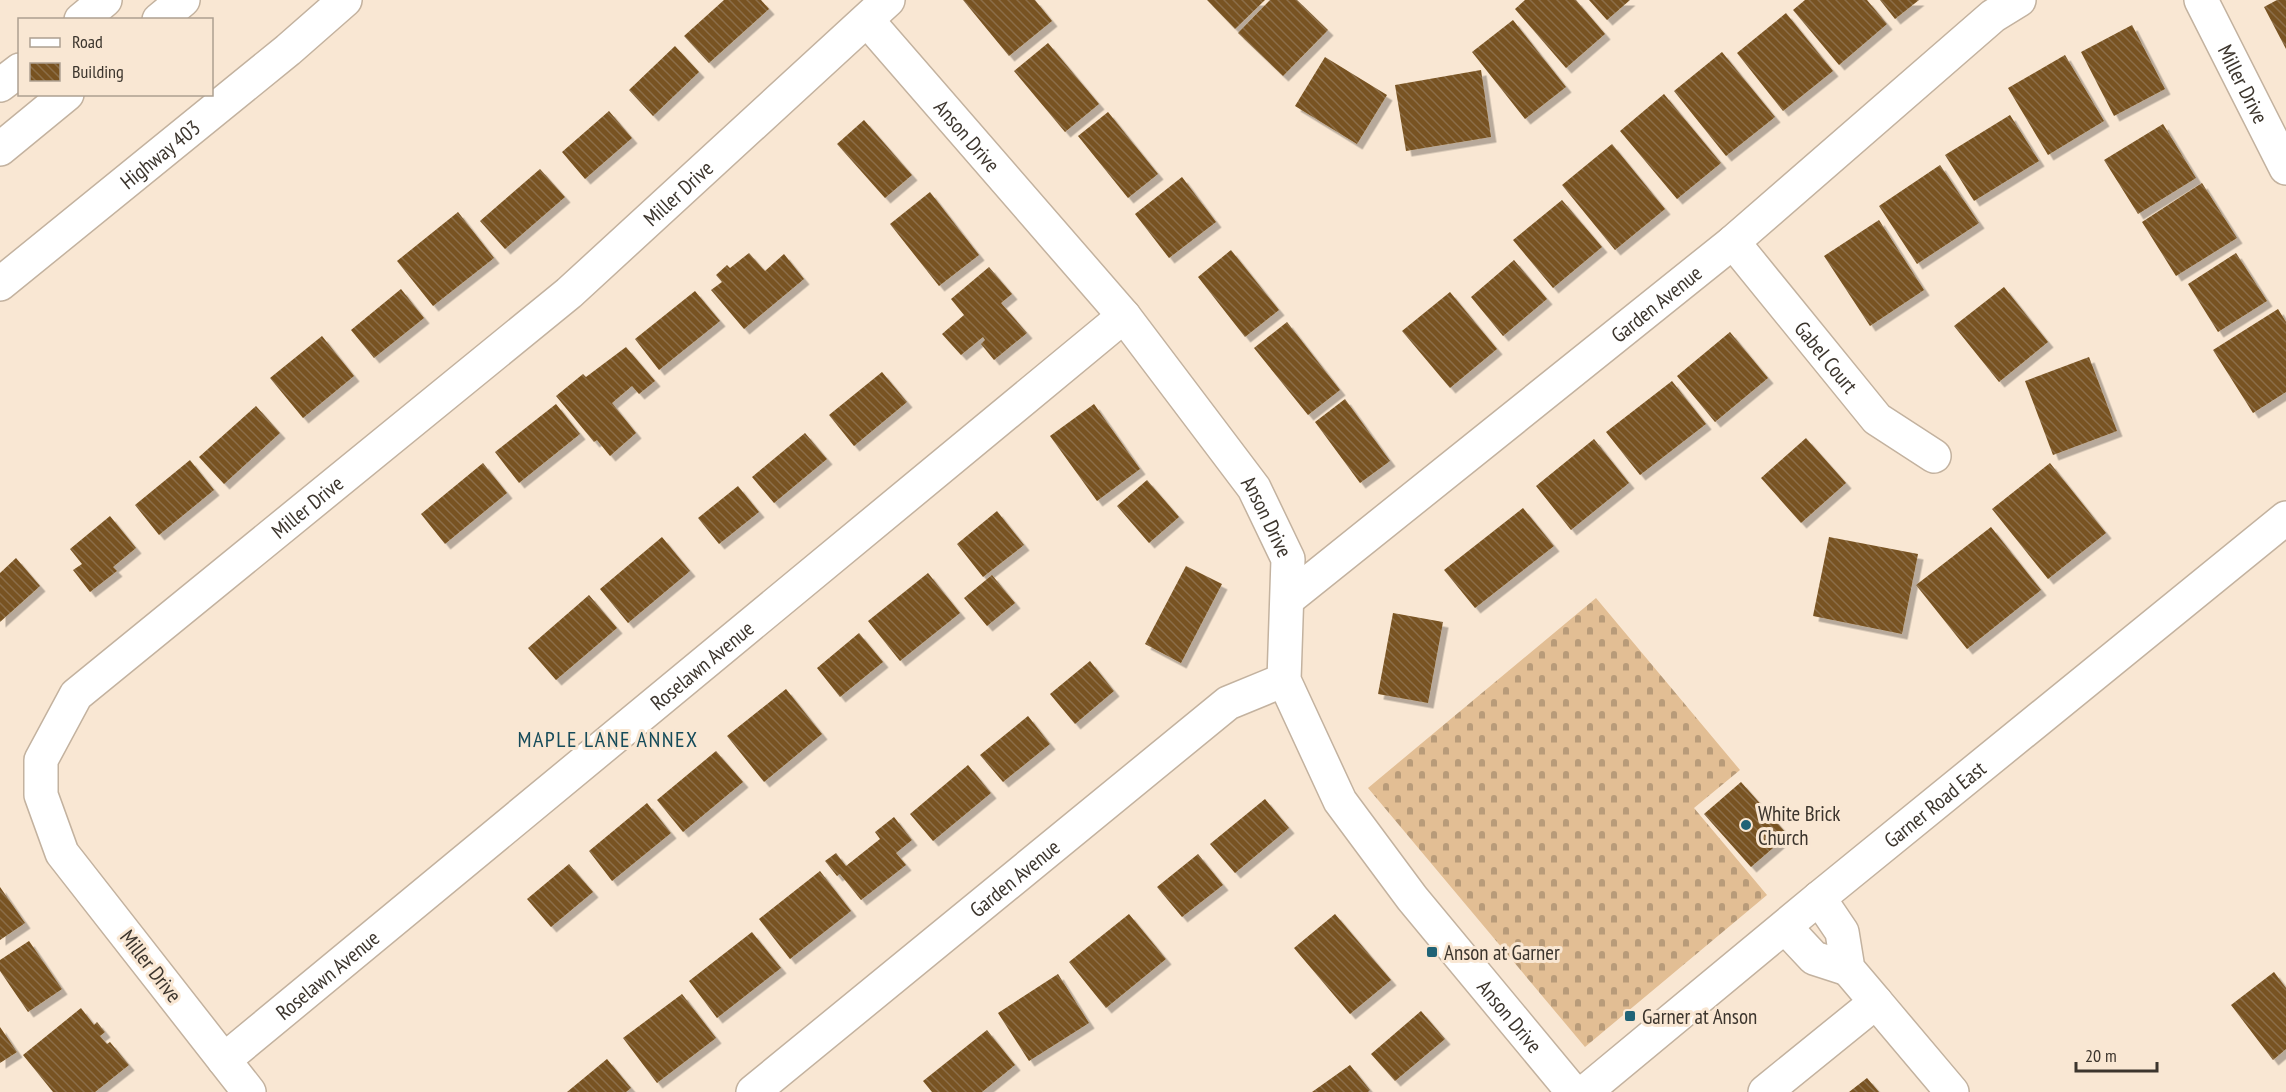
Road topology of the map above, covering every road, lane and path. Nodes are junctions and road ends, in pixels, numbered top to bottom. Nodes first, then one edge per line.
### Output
1 (105, 0) edge
2 (183, 0) edge
3 (345, 0) edge
4 (2019, 0) edge
5 (2201, 0) edge
6 (878, 10) edge
7 (83, 18) edge
8 (161, 18) edge
9 (18, 72) edge
10 (0, 85) edge
11 (65, 96) edge
12 (0, 149) edge
13 (2286, 168) edge
14 (1732, 242) junction
15 (0, 284) edge
16 (1124, 316) junction
17 (1934, 456) dead end
18 (2286, 518) edge
19 (1288, 600) junction
20 (1284, 680) junction
21 (1819, 898) junction
22 (1785, 927) junction
23 (1848, 969) junction
24 (1876, 1002) junction
25 (224, 1060) junction
26 (249, 1092) edge
27 (753, 1092) edge
28 (1573, 1092) edge
29 (1586, 1092) edge
30 (1765, 1092) edge
31 (1952, 1092) edge

1 - 7 main road
2 - 8 main road
3 - 15 main road, Highway 403
4 - 14 main road, Garden Avenue
5 - 13 main road, Miller Drive
6 - 16 main road, Anson Drive
6 - 25 main road, Miller Drive
9 - 10 main road
11 - 12 main road
14 - 17 main road, Gabel Court
14 - 19 main road, Garden Avenue
16 - 19 main road, Anson Drive
16 - 25 main road, Roselawn Avenue
18 - 21 main road, Garner Road East
19 - 20 main road, Anson Drive
20 - 27 main road, Garden Avenue
20 - 28 main road, Anson Drive
21 - 22 main road, Garner Road East
21 - 23 main road
22 - 23 main road
22 - 29 main road, Garner Road East
23 - 24 main road
24 - 30 main road
24 - 31 main road
25 - 26 main road, Miller Drive

